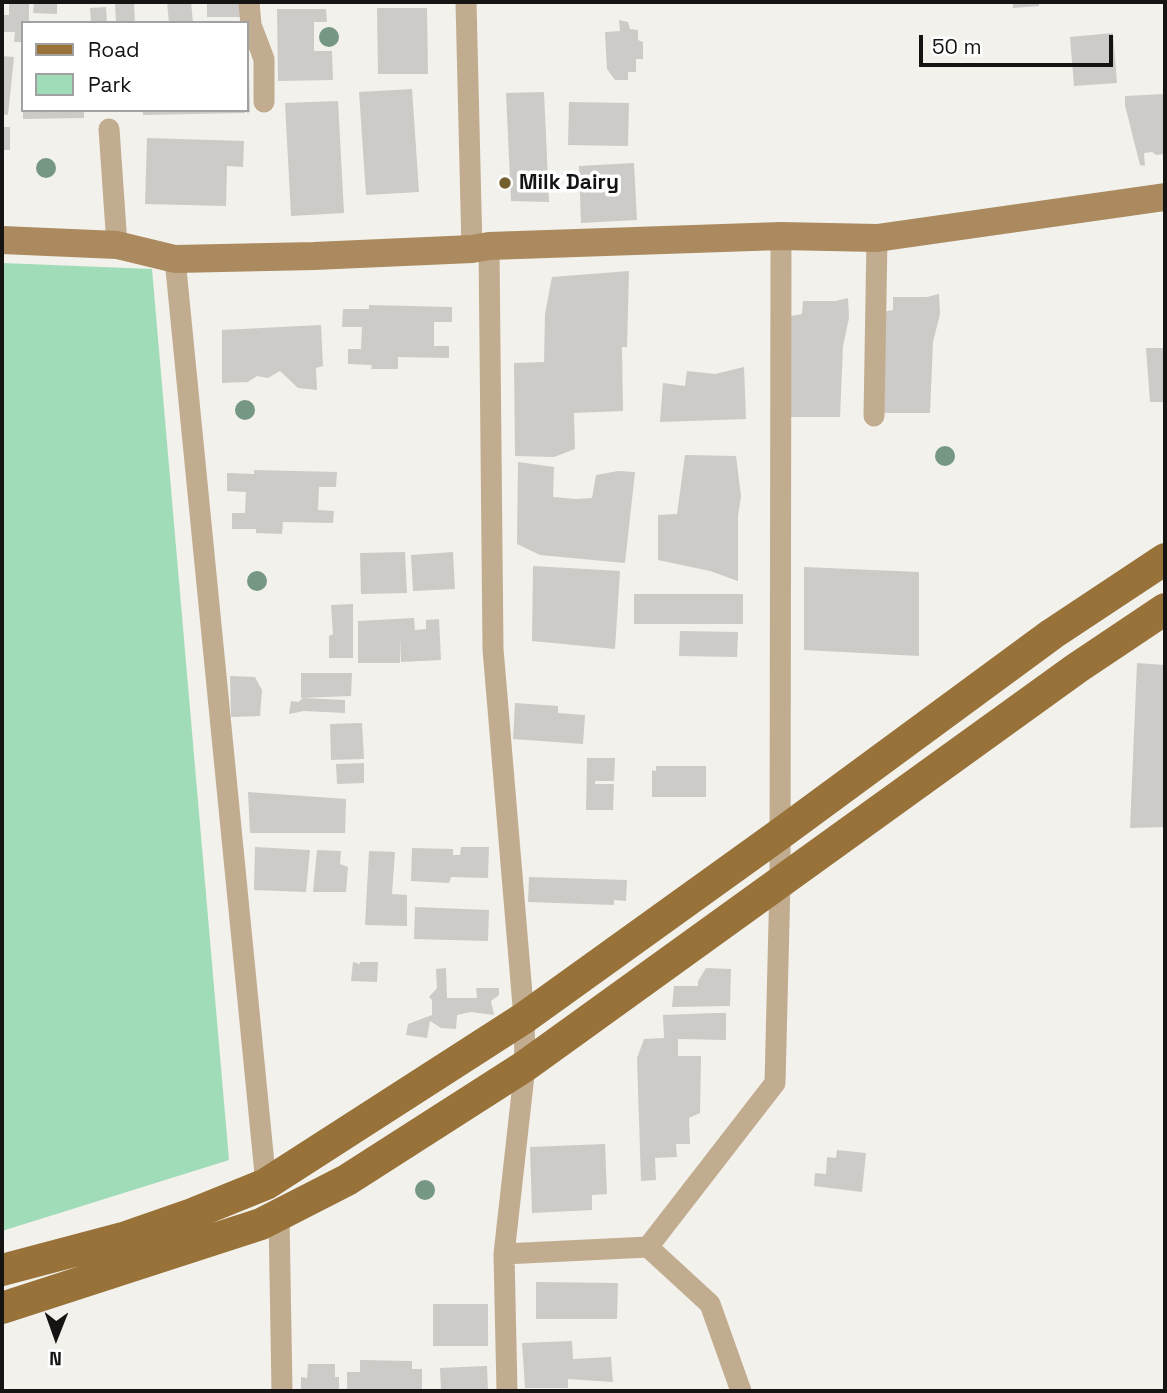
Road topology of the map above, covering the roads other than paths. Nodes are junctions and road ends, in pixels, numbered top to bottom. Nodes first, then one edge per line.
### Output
1 (249, 2) edge
2 (466, 2) edge
3 (264, 102) dead end
4 (109, 128) dead end
5 (1165, 197) edge
6 (781, 236) junction
7 (877, 238) junction
8 (2, 240) edge
9 (117, 245) junction
10 (481, 247) junction
11 (174, 259) junction
12 (874, 416) dead end
13 (1165, 559) edge
14 (1165, 609) edge
15 (780, 834) junction
16 (780, 882) junction
17 (524, 1018) junction
18 (525, 1066) junction
19 (266, 1184) junction
20 (279, 1216) junction
21 (648, 1247) junction
22 (504, 1254) junction
23 (2, 1270) edge
24 (2, 1308) edge
25 (282, 1391) edge
26 (507, 1391) edge
27 (741, 1391) edge

1 - 3 street
2 - 10 street
4 - 9 street
5 - 7 street
6 - 7 street
6 - 10 street
6 - 15 street
7 - 12 street
8 - 9 street
9 - 11 street
10 - 11 street
10 - 17 street
11 - 19 street
13 - 15 main road
14 - 16 main road
15 - 16 street
15 - 17 main road
16 - 18 main road
16 - 21 street
17 - 18 street
17 - 19 main road
18 - 20 main road
18 - 22 street
19 - 23 main road
20 - 24 main road
20 - 25 street
21 - 22 street
21 - 27 street
22 - 26 street

